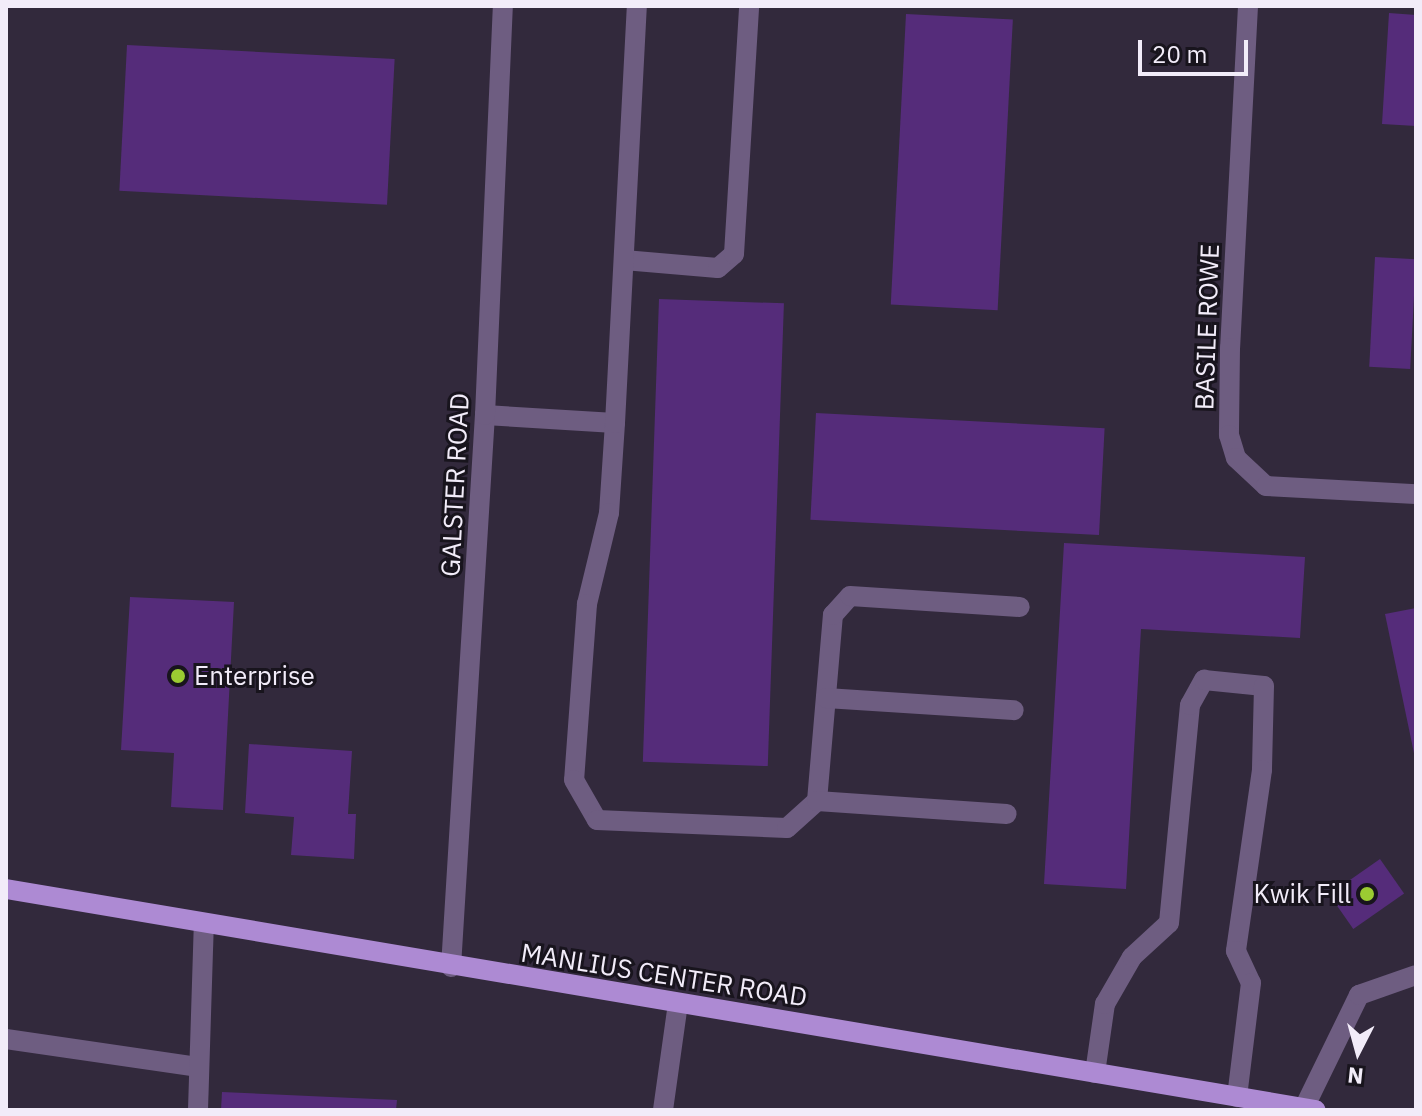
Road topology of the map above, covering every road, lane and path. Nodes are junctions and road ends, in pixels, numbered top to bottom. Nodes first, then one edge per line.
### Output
1 (503, 6) edge
2 (637, 6) edge
3 (749, 6) edge
4 (1248, 6) edge
5 (624, 260) junction
6 (485, 415) junction
7 (615, 423) junction
8 (1416, 494) edge
9 (1020, 607) dead end
10 (826, 698) junction
11 (1014, 710) dead end
12 (817, 801) junction
13 (1007, 814) dead end
14 (6, 889) edge
15 (204, 923) junction
16 (451, 967) junction
17 (1416, 975) edge
18 (678, 1003) junction
19 (6, 1039) edge
20 (199, 1067) junction
21 (1095, 1073) junction
22 (1237, 1097) junction
23 (1309, 1109) edge
24 (198, 1110) edge
25 (663, 1110) edge

1 - 6 street, GALSTER ROAD
2 - 5 street
3 - 5 street
4 - 8 street, BASILE ROWE
5 - 7 street
6 - 7 street
6 - 16 street, GALSTER ROAD
7 - 12 street
9 - 10 street
10 - 11 street
10 - 12 street
12 - 13 street
14 - 15 main road, MANLIUS CENTER ROAD
15 - 16 main road, MANLIUS CENTER ROAD
15 - 20 street
16 - 18 main road, MANLIUS CENTER ROAD
17 - 23 street
18 - 21 main road, MANLIUS CENTER ROAD
18 - 25 street
19 - 20 street
20 - 24 street
21 - 22 main road, MANLIUS CENTER ROAD
21 - 22 street
22 - 23 main road, MANLIUS CENTER ROAD

